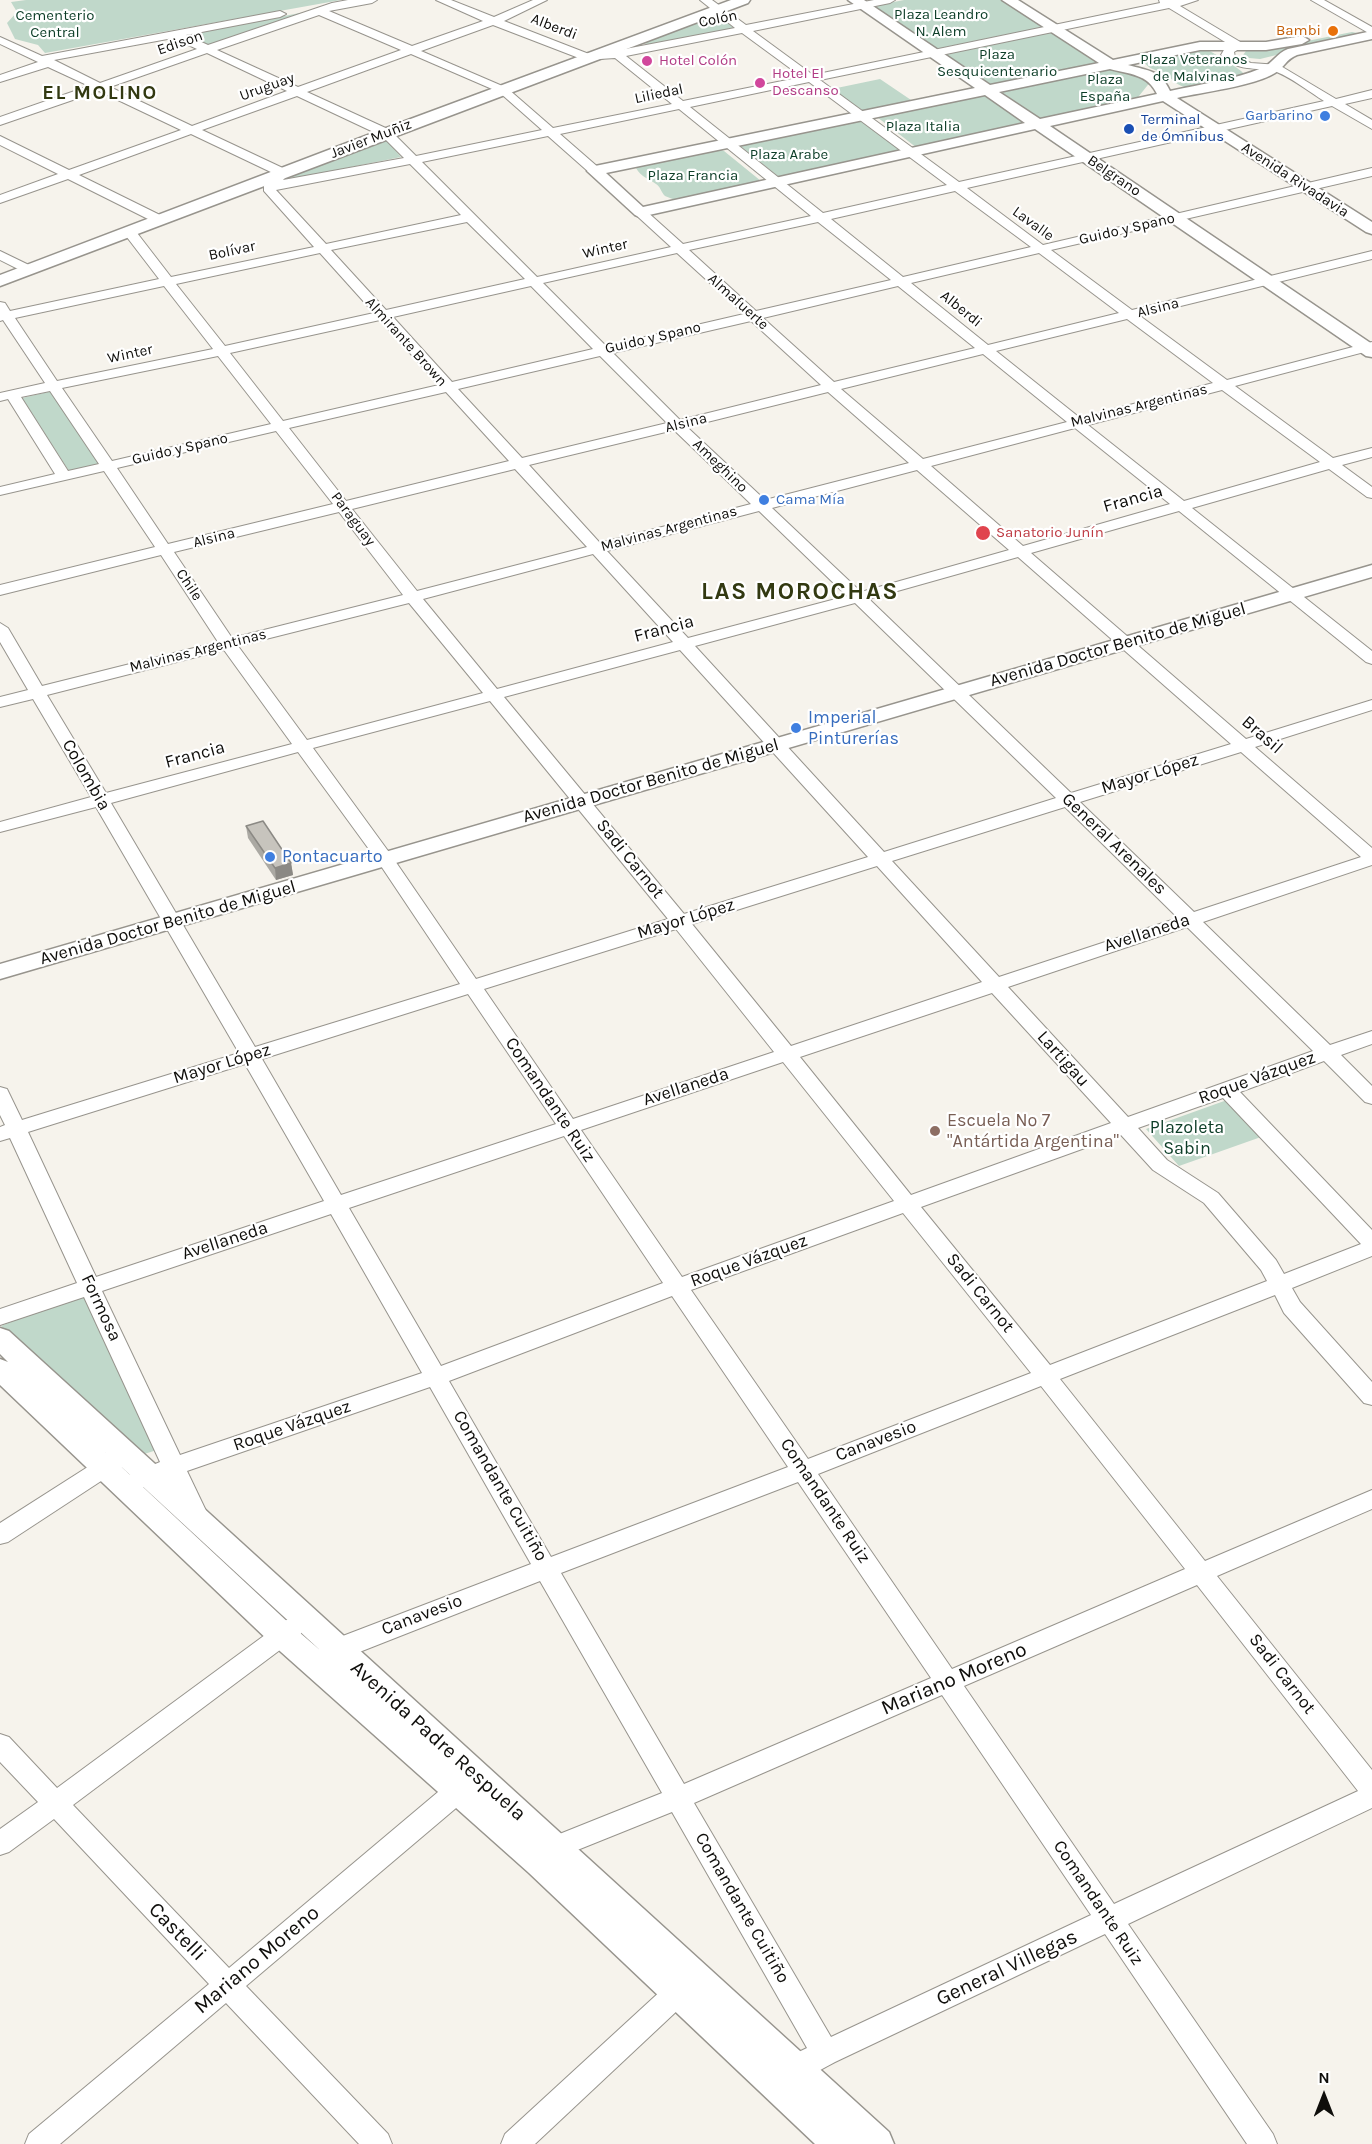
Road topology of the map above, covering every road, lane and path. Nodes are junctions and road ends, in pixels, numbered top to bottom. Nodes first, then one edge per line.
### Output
1 (372, 0) edge
2 (441, 0) edge
3 (542, 0) edge
4 (705, 0) edge
5 (743, 0) edge
6 (890, 0) edge
7 (1009, 0) edge
8 (1193, 0) edge
9 (1316, 0) edge
10 (1166, 2) edge
11 (859, 3) edge
12 (336, 5) junction
13 (718, 10) junction
14 (320, 11) junction
15 (494, 21) junction
16 (0, 29) edge
17 (743, 29) junction
18 (1055, 29) junction
19 (1370, 30) edge
20 (174, 34) junction
21 (5, 42) edge
22 (1238, 45) junction
23 (207, 50) junction
24 (411, 51) junction
25 (615, 52) junction
26 (933, 53) junction
27 (588, 58) junction
28 (46, 60) junction
29 (1112, 65) junction
30 (1275, 67) junction
31 (809, 78) junction
32 (0, 79) edge
33 (101, 86) junction
34 (503, 90) junction
35 (989, 91) junction
36 (298, 92) junction
37 (1372, 94) edge
38 (1166, 97) junction
39 (1335, 103) junction
40 (680, 105) junction
41 (861, 117) junction
42 (0, 121) edge
43 (1372, 125) edge
44 (1040, 126) junction
45 (1216, 129) junction
46 (192, 130) junction
47 (551, 132) junction
48 (387, 133) junction
49 (0, 140) edge
50 (729, 144) junction
51 (910, 154) junction
52 (1088, 158) junction
53 (414, 160) junction
54 (594, 171) junction
55 (1372, 172) edge
56 (70, 173) junction
57 (283, 173) junction
58 (777, 183) junction
59 (270, 186) junction
60 (955, 187) junction
61 (1307, 188) junction
62 (0, 199) edge
63 (640, 212) junction
64 (471, 217) junction
65 (820, 217) junction
66 (1176, 218) junction
67 (160, 220) junction
68 (1372, 229) edge
69 (129, 232) junction
70 (322, 249) junction
71 (680, 249) junction
72 (1039, 249) junction
73 (0, 255) edge
74 (1372, 255) edge
75 (28, 270) junction
76 (0, 281) edge
77 (535, 281) junction
78 (900, 281) junction
79 (1268, 281) junction
80 (168, 282) junction
81 (2, 313) edge
82 (382, 315) junction
83 (752, 315) junction
84 (1129, 315) junction
85 (603, 349) junction
86 (1370, 349) edge
87 (985, 350) junction
88 (222, 351) junction
89 (1223, 384) junction
90 (447, 386) junction
91 (831, 387) junction
92 (55, 388) junction
93 (6, 396) edge
94 (1076, 423) junction
95 (677, 425) junction
96 (281, 426) junction
97 (1372, 452) edge
98 (919, 463) junction
99 (517, 464) junction
100 (1331, 464) junction
101 (108, 466) junction
102 (64, 476) junction
103 (0, 490) edge
104 (1372, 494) edge
105 (760, 505) junction
106 (344, 506) junction
107 (1180, 506) junction
108 (595, 549) junction
109 (165, 550) junction
110 (1021, 551) junction
111 (1372, 571) edge
112 (0, 590) edge
113 (1291, 595) junction
114 (413, 597) junction
115 (856, 598) junction
116 (0, 628) edge
117 (1127, 642) junction
118 (228, 644) junction
119 (682, 644) junction
120 (1372, 658) edge
121 (38, 692) junction
122 (957, 692) junction
123 (495, 694) junction
124 (0, 702) edge
125 (1372, 705) edge
126 (1244, 745) junction
127 (303, 746) junction
128 (774, 746) junction
129 (101, 800) junction
130 (1068, 800) junction
131 (583, 801) junction
132 (0, 827) edge
133 (1372, 858) edge
134 (385, 859) junction
135 (879, 859) junction
136 (1191, 918) junction
137 (171, 921) junction
138 (680, 921) junction
139 (0, 972) edge
140 (994, 984) junction
141 (472, 986) junction
142 (1372, 1036) edge
143 (787, 1053) junction
144 (1327, 1053) junction
145 (250, 1055) junction
146 (1226, 1089) junction
147 (0, 1094) edge
148 (1372, 1097) edge
149 (568, 1126) junction
150 (1124, 1126) junction
151 (8, 1131) edge
152 (336, 1204) junction
153 (908, 1204) junction
154 (1372, 1243) edge
155 (1372, 1248) edge
156 (1281, 1284) junction
157 (90, 1285) junction
158 (678, 1286) junction
159 (0, 1317) edge
160 (0, 1338) edge
161 (0, 1369) edge
162 (1045, 1375) junction
163 (436, 1377) junction
164 (1372, 1397) edge
165 (115, 1460) junction
166 (175, 1466) junction
167 (804, 1470) junction
168 (138, 1481) junction
169 (1372, 1499) edge
170 (199, 1522) junction
171 (0, 1535) edge
172 (547, 1568) junction
173 (1201, 1573) junction
174 (293, 1627) junction
175 (326, 1657) junction
176 (948, 1681) junction
177 (0, 1745) edge
178 (467, 1784) junction
179 (1372, 1789) edge
180 (1372, 1796) edge
181 (678, 1798) junction
182 (55, 1803) junction
183 (0, 1844) edge
184 (548, 1855) junction
185 (1108, 1920) junction
186 (228, 1985) junction
187 (686, 1985) junction
188 (825, 2053) junction
189 (785, 2077) junction
190 (39, 2144) edge
191 (378, 2144) edge
192 (515, 2144) edge
193 (840, 2144) edge
194 (877, 2144) edge
195 (1263, 2144) edge

1 - 12 street, Edison
2 - 15 street, Alberdi
3 - 15 street, Uruguay
4 - 13 street, Lavalle
5 - 13 main road, Javier Muñiz
6 - 11 street, Colón
7 - 18 main road, Avenida Rivadavia
8 - 10 street, Liliedal
9 - 19 street
10 - 18 street, Liliedal
10 - 22 street
11 - 17 street, Colón
11 - 26 main road, Belgrano
12 - 14 street, Edison
12 - 20 street
13 - 17 street, Lavalle
13 - 25 main road, Javier Muñiz
14 - 23 street, Edison
14 - 24 street, Almafuerte
15 - 24 street, Uruguay
15 - 27 street, Alberdi
16 - 21 street
17 - 25 street, Colón
17 - 31 street, Lavalle
18 - 26 street, Liliedal
18 - 29 main road, Avenida Rivadavia
19 - 22 main road
19 - 30 main road
20 - 23 street
20 - 28 street
21 - 28 street
22 - 29 main road
22 - 30 street
23 - 33 street, Edison
23 - 36 street
24 - 34 street, Almafuerte
24 - 36 street, Uruguay
25 - 27 main road, Javier Muñiz
25 - 40 street, Alberdi
26 - 31 street, Liliedal
26 - 35 main road, Belgrano
27 - 34 main road, Javier Muñiz
28 - 32 street
28 - 33 street
29 - 35 main road
29 - 38 main road, Avenida Rivadavia
30 - 38 main road
30 - 39 street
31 - 40 street, Liliedal
31 - 41 street, Lavalle
33 - 42 street, Edison
33 - 46 street
34 - 47 street, Almafuerte
34 - 48 main road, Javier Muñiz
35 - 41 main road
35 - 44 main road, Belgrano
36 - 46 street, Uruguay
36 - 48 street
37 - 39 street, Winter
38 - 44 main road
38 - 45 main road, Avenida Rivadavia
39 - 43 street
39 - 45 street, Winter
40 - 47 street, Liliedal
40 - 50 street, Alberdi
41 - 50 main road
41 - 51 street, Lavalle
44 - 51 main road
44 - 52 main road, Belgrano
45 - 52 street, Winter
45 - 61 main road, Avenida Rivadavia
46 - 56 street, Uruguay
46 - 57 street
47 - 53 street, Liliedal
47 - 54 street, Almafuerte
48 - 53 street, Ameghino
48 - 57 main road, Javier Muñiz
49 - 56 street
50 - 54 main road
50 - 58 street, Alberdi
51 - 58 main road
51 - 60 street, Lavalle
52 - 60 street, Winter
52 - 66 main road, Belgrano
53 - 59 street, Liliedal
53 - 64 street, Ameghino
54 - 63 main road, Almafuerte
55 - 61 street, Guido y Spano
56 - 62 street, Uruguay
56 - 67 street
57 - 59 street
57 - 67 main road, Javier Muñiz
58 - 63 main road
58 - 65 street, Alberdi
59 - 70 street, Almirante Brown
60 - 65 street, Winter
60 - 72 street, Lavalle
61 - 66 street, Guido y Spano
61 - 68 main road, Avenida Rivadavia
63 - 71 street, Almafuerte
64 - 70 street, Bolívar
64 - 77 street, Ameghino
65 - 71 street, Winter
65 - 78 street, Alberdi
66 - 72 street, Guido y Spano
66 - 79 main road, Belgrano
67 - 69 main road, Javier Muñiz
69 - 75 main road, Javier Muñiz
69 - 80 street, Paraguay
70 - 80 street, Bolívar
70 - 82 street, Almirante Brown
71 - 77 street, Winter
71 - 83 street, Almafuerte
72 - 78 street, Guido y Spano
72 - 84 street, Lavalle
73 - 75 street
74 - 79 street, Alsina
75 - 76 main road, Javier Muñiz
77 - 82 street, Winter
77 - 85 street, Ameghino
78 - 83 street, Guido y Spano
78 - 87 street, Alberdi
79 - 84 street, Alsina
79 - 86 main road, Belgrano
80 - 81 street, Bolívar
80 - 88 street, Paraguay
81 - 92 street, Chile
82 - 88 street, Winter
82 - 90 street, Almirante Brown
83 - 85 street, Guido y Spano
83 - 91 street, Almafuerte
84 - 87 street, Alsina
84 - 89 street, Lavalle
85 - 90 street, Guido y Spano
85 - 95 street, Ameghino
86 - 89 street, Malvinas Argentinas
87 - 91 street, Alsina
87 - 94 street, Alberdi
88 - 92 street, Winter
88 - 96 street, Paraguay
89 - 94 street, Malvinas Argentinas
89 - 100 street, Lavalle
90 - 96 street, Guido y Spano
90 - 99 street, Almirante Brown
91 - 95 street, Alsina
91 - 98 street, Almafuerte
92 - 93 street, Winter
92 - 101 street, Chile
93 - 102 street
94 - 98 street, Malvinas Argentinas
94 - 107 street, Alberdi
95 - 99 street, Alsina
95 - 105 street, Ameghino
96 - 101 street, Guido y Spano
96 - 106 street, Paraguay
97 - 100 street, Francia
98 - 105 street, Malvinas Argentinas
98 - 110 street, Almafuerte
99 - 106 street, Alsina
99 - 108 street, Almirante Brown
100 - 104 street, Lavalle
100 - 107 street, Francia
101 - 102 street, Guido y Spano
101 - 109 street, Chile
102 - 103 street, Guido y Spano
105 - 108 street, Malvinas Argentinas
105 - 115 street, Ameghino
106 - 109 street, Alsina
106 - 114 street, Paraguay
107 - 110 street, Francia
107 - 113 street, Alberdi
108 - 114 street, Malvinas Argentinas
108 - 119 street, Almirante Brown
109 - 112 street, Alsina
109 - 118 street, Chile
110 - 115 street, Francia
110 - 117 street, Almafuerte
111 - 113 main road, Avenida Doctor Benito de Miguel
113 - 117 main road, Avenida Doctor Benito de Miguel
113 - 120 street, Alberdi
114 - 118 street, Malvinas Argentinas
114 - 123 street, Paraguay
115 - 119 street, Francia
115 - 122 street, Ameghino
116 - 121 street, Colombia
117 - 122 main road, Avenida Doctor Benito de Miguel
117 - 126 street, Brasil
118 - 121 street, Malvinas Argentinas
118 - 127 street, Chile
119 - 123 street, Francia
119 - 128 street, Almirante Brown
121 - 124 street, Malvinas Argentinas
121 - 129 street, Colombia
122 - 128 main road, Avenida Doctor Benito de Miguel
122 - 130 street, General Arenales
123 - 127 street, Francia
123 - 131 street, Paraguay
125 - 126 street, Mayor López
126 - 130 street, Mayor López
126 - 133 street, Brasil
127 - 129 street, Francia
127 - 134 street, Chile
128 - 131 main road, Avenida Doctor Benito de Miguel
128 - 135 street, Lartigau
129 - 132 street, Francia
129 - 137 street, Colombia
130 - 135 street, Mayor López
130 - 136 street, General Arenales
131 - 134 main road, Avenida Doctor Benito de Miguel
131 - 138 street, Sadi Carnot
133 - 136 street, Avellaneda
134 - 137 main road, Avenida Doctor Benito de Miguel
134 - 141 street, Comandante Ruiz
135 - 138 street, Mayor López
135 - 140 street, Lartigau
136 - 140 street, Avellaneda
136 - 144 street, General Arenales
137 - 139 main road, Avenida Doctor Benito de Miguel
137 - 145 street, Comandante Cuitiño
138 - 141 street, Mayor López
138 - 143 street, Sadi Carnot
140 - 143 street, Avellaneda
140 - 150 street, Lartigau
141 - 145 street, Mayor López
141 - 149 street, Comandante Ruiz
142 - 144 street, Roque Vázquez
143 - 149 street, Avellaneda
143 - 153 street, Sadi Carnot
144 - 146 street, Roque Vázquez
144 - 148 street, General Arenales
145 - 151 street, Mayor López
145 - 152 street, Comandante Cuitiño
146 - 150 street, Roque Vázquez
146 - 154 street
147 - 151 street, Formosa
149 - 152 street, Avellaneda
149 - 158 street, Comandante Ruiz
150 - 153 street, Roque Vázquez
150 - 156 street, Lartigau
151 - 157 street, Formosa
152 - 157 street, Avellaneda
152 - 163 street, Comandante Cuitiño
153 - 158 street, Roque Vázquez
153 - 162 street, Sadi Carnot
155 - 156 street, Canavesio
156 - 162 street, Canavesio
156 - 164 street, Lartigau
157 - 159 street, Avellaneda
157 - 166 street, Formosa
158 - 163 street, Roque Vázquez
158 - 167 street, Comandante Ruiz
160 - 165 main road, Avenida Padre Respuela
161 - 165 main road, Avenida Padre Respuela
162 - 167 street, Canavesio
162 - 173 street, Sadi Carnot
163 - 166 street, Roque Vázquez
163 - 172 street, Comandante Cuitiño
165 - 168 main road, Avenida Padre Respuela
165 - 171 street
166 - 168 street, Roque Vázquez
166 - 170 street, Formosa
167 - 172 street, Canavesio
167 - 176 street, Comandante Ruiz
168 - 170 main road, Avenida Padre Respuela
168 - 174 main road, Avenida Padre Respuela
169 - 173 street, Mariano Moreno
170 - 174 main road, Avenida Padre Respuela
172 - 175 street, Canavesio
172 - 181 street, Comandante Cuitiño
173 - 176 street, Mariano Moreno
173 - 179 street, Sadi Carnot
174 - 175 main road, Avenida Padre Respuela
174 - 182 street
175 - 178 main road, Avenida Padre Respuela
176 - 181 street, Mariano Moreno
176 - 185 street, Comandante Ruiz
177 - 182 street, Castelli
178 - 184 main road, Avenida Padre Respuela
178 - 186 street, Mariano Moreno
180 - 185 street, General Villegas
181 - 184 street, Mariano Moreno
181 - 188 street, Comandante Cuitiño
182 - 183 street
182 - 186 street, Castelli
184 - 187 main road, Avenida Padre Respuela
185 - 188 street, General Villegas
185 - 195 street, Comandante Ruiz
186 - 190 street, Mariano Moreno
186 - 191 street, Castelli
187 - 189 main road, Avenida Padre Respuela
187 - 192 street
188 - 189 street, General Villegas
189 - 193 main road, Avenida Padre Respuela
189 - 194 main road, Avenida Padre Respuela

